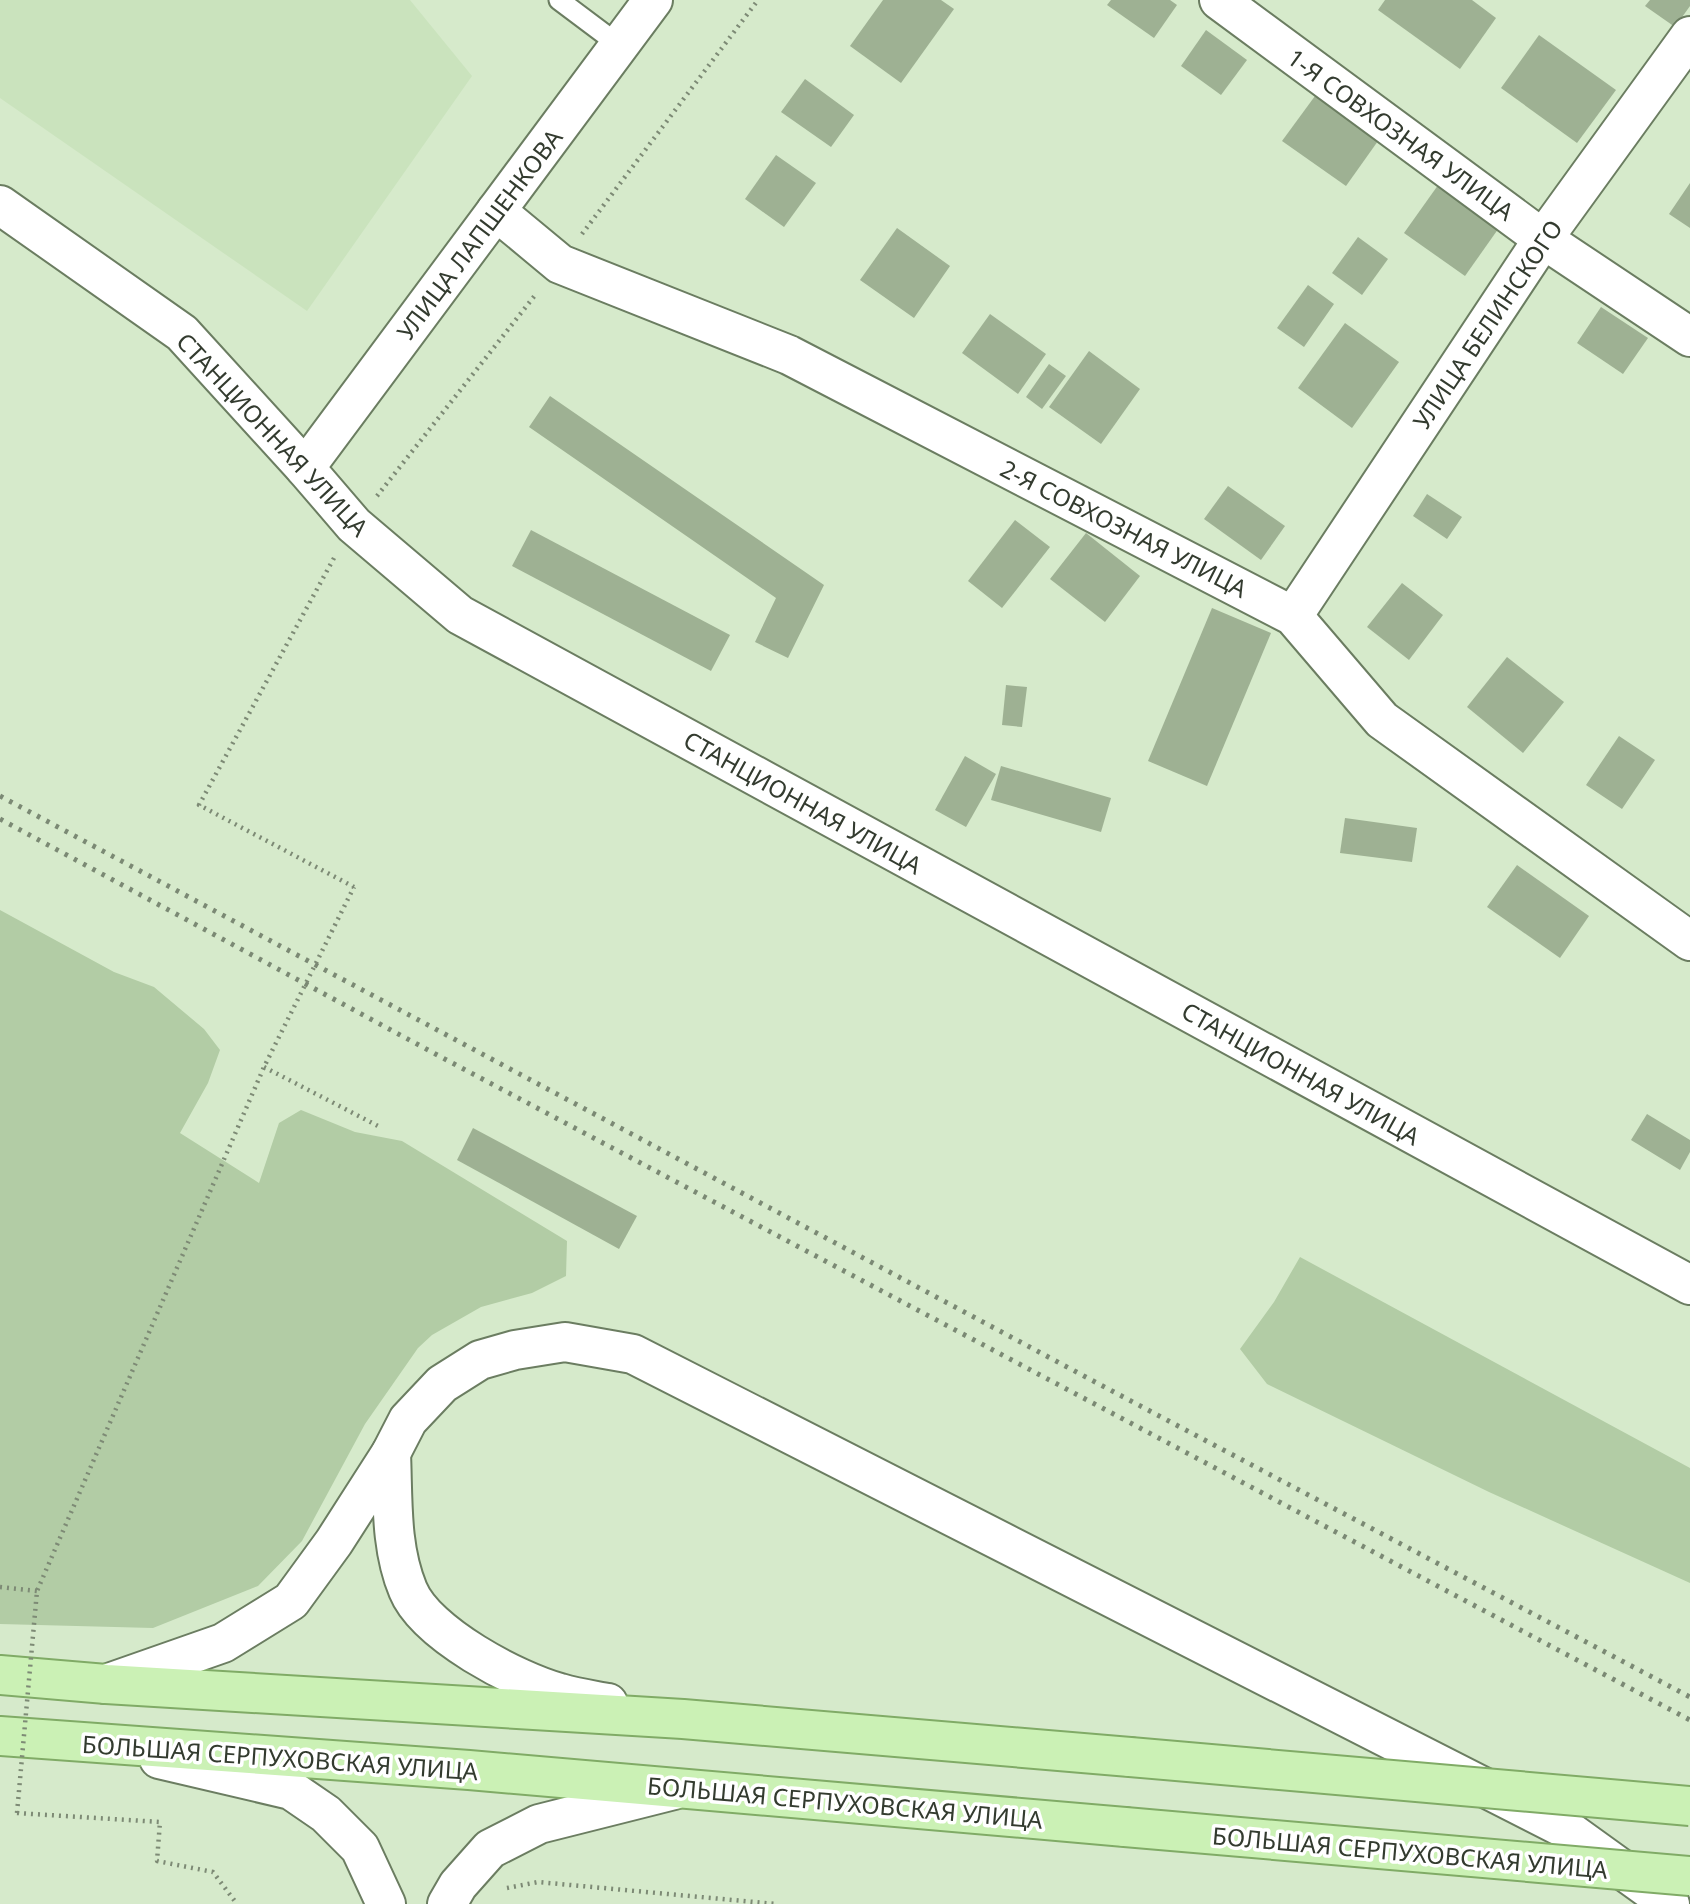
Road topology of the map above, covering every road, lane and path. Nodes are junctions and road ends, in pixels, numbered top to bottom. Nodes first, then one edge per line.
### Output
1 (559, 0) edge
2 (653, 0) edge
3 (758, 0) edge
4 (1219, 0) edge
5 (1690, 36) edge
6 (619, 45) junction
7 (0, 205) edge
8 (496, 211) junction
9 (1543, 239) junction
10 (560, 264) junction
11 (1690, 337) edge
12 (305, 468) junction
13 (354, 525) junction
14 (1293, 616) junction
15 (1690, 940) edge
16 (264, 1066) junction
17 (380, 1127) dead end
18 (1686, 1275) edge
19 (391, 1453) junction
20 (0, 1587) edge
21 (37, 1591) junction
22 (0, 1675) edge
23 (106, 1684) junction
24 (683, 1718) junction
25 (0, 1736) edge
26 (96, 1744) junction
27 (681, 1788) junction
28 (1690, 1806) edge
29 (1690, 1876) edge
30 (504, 1889) dead end
31 (237, 1904) edge
32 (386, 1904) edge
33 (447, 1904) edge
34 (776, 1904) edge
35 (1670, 1904) edge

1 - 6 lane
2 - 6 street, УЛИЦА ЛАПШЕНКОВА
3 - 10 path
4 - 9 street, 1-Я СОВХОЗНАЯ УЛИЦА
5 - 9 street, УЛИЦА БЕЛИНСКОГО
6 - 8 street, УЛИЦА ЛАПШЕНКОВА
7 - 12 street, СТАНЦИОННАЯ УЛИЦА
8 - 10 street, 2-Я СОВХОЗНАЯ УЛИЦА
8 - 12 street, УЛИЦА ЛАПШЕНКОВА
9 - 11 street, 1-Я СОВХОЗНАЯ УЛИЦА
9 - 14 street, УЛИЦА БЕЛИНСКОГО
10 - 13 path
10 - 14 street, 2-Я СОВХОЗНАЯ УЛИЦА
12 - 13 street, СТАНЦИОННАЯ УЛИЦА
13 - 16 path, bridge
13 - 18 street, СТАНЦИОННАЯ УЛИЦА
14 - 15 street, 2-Я СОВХОЗНАЯ УЛИЦА
16 - 17 path
16 - 21 path, bridge
19 - 23 street
19 - 24 street
19 - 35 street
20 - 21 path
21 - 31 path, bridge
22 - 23 main road
23 - 24 main road
24 - 28 main road, bridge
25 - 26 main road, БОЛЬШАЯ СЕРПУХОВСКАЯ УЛИЦА
26 - 27 main road, БОЛЬШАЯ СЕРПУХОВСКАЯ УЛИЦА
26 - 32 street
27 - 29 main road, БОЛЬШАЯ СЕРПУХОВСКАЯ УЛИЦА, bridge
27 - 33 street
30 - 34 path

